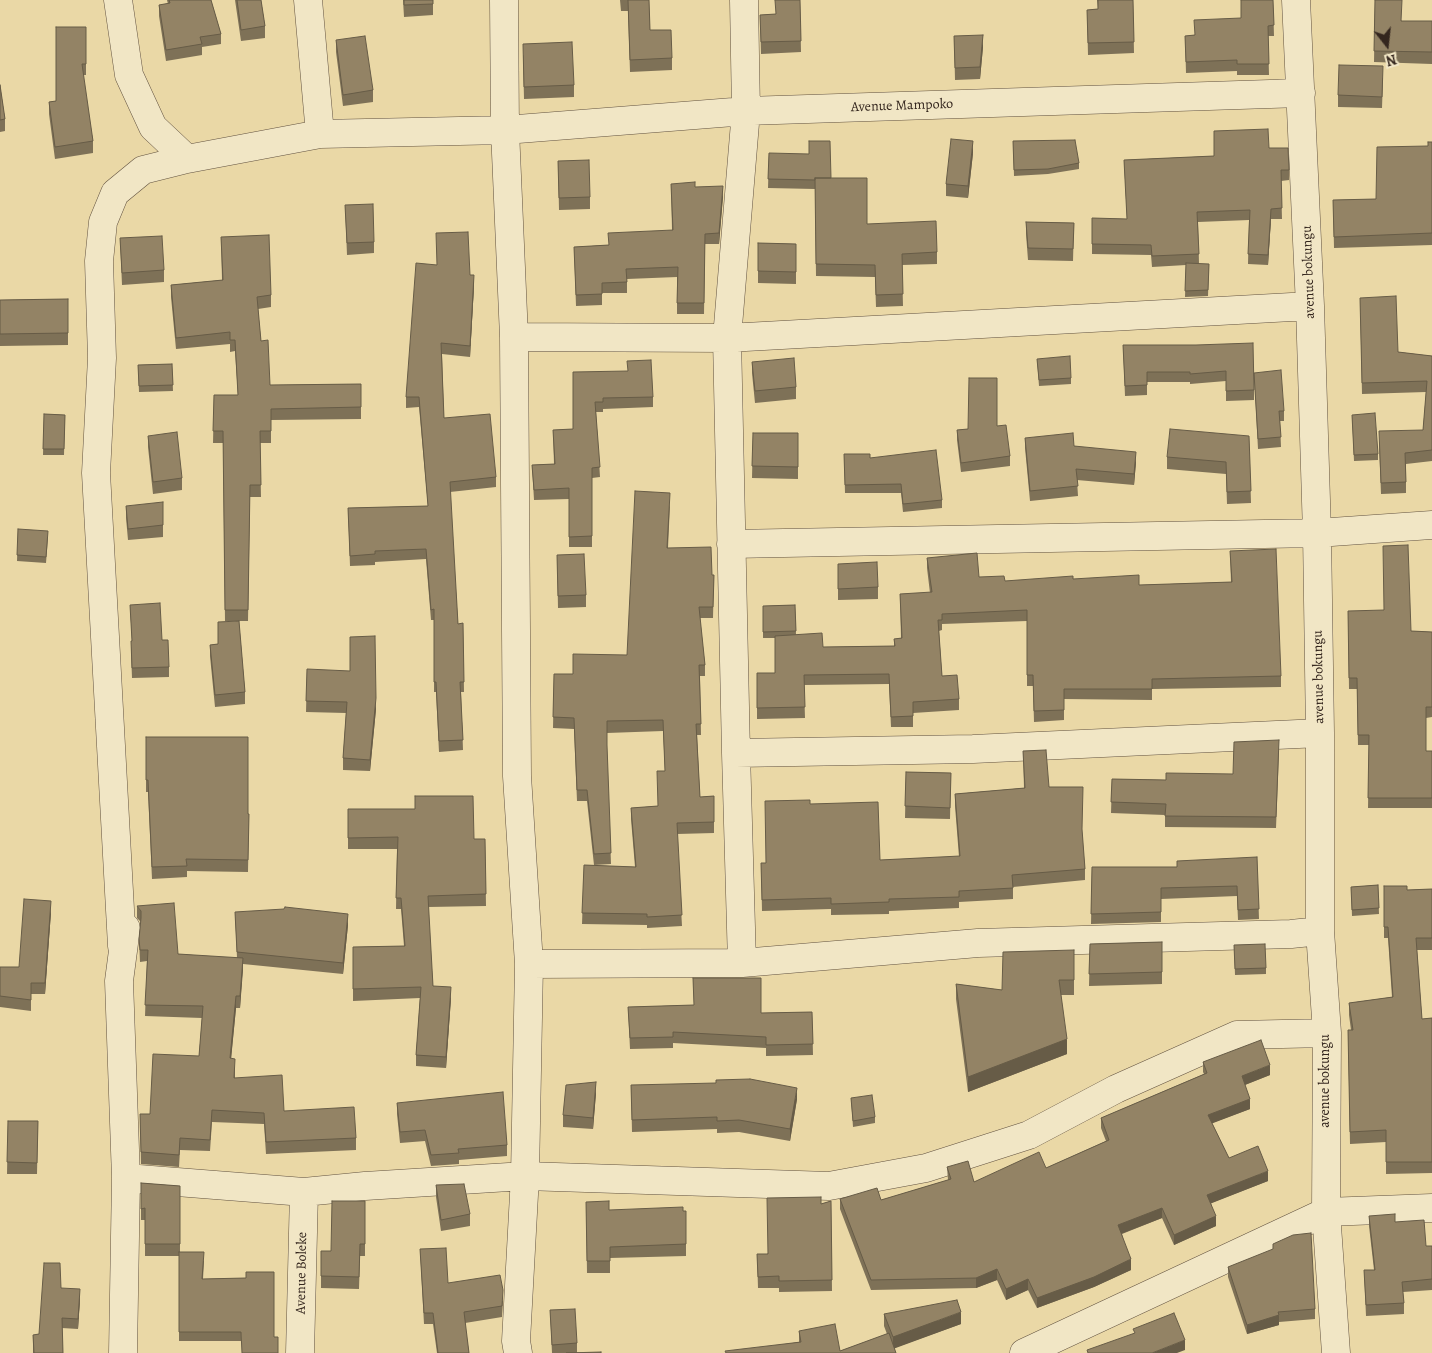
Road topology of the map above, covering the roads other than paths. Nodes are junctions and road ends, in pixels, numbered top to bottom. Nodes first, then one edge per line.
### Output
1 (118, 0) edge
2 (308, 0) edge
3 (504, 0) edge
4 (744, 0) edge
5 (1296, 0) edge
6 (1301, 92) junction
7 (746, 111) junction
8 (505, 130) junction
9 (320, 134) junction
10 (187, 159) junction
11 (1310, 306) junction
12 (514, 337) junction
13 (727, 338) junction
14 (1432, 525) edge
15 (1318, 534) junction
16 (731, 544) junction
17 (1320, 733) junction
18 (736, 753) junction
19 (131, 904) dead end
20 (1320, 931) junction
21 (122, 946) junction
22 (742, 963) junction
23 (529, 964) junction
24 (1327, 1033) junction
25 (525, 1176) junction
26 (126, 1178) junction
27 (304, 1192) junction
28 (1432, 1208) edge
29 (1326, 1212) junction
30 (123, 1353) edge
31 (300, 1353) edge
32 (518, 1353) edge
33 (1024, 1353) edge
34 (1336, 1353) edge

1 - 10 street
2 - 9 street
3 - 8 street
4 - 7 street
5 - 6 street, avenue bokungu
6 - 7 street, Avenue Mampoko
6 - 11 street, avenue bokungu
7 - 8 street, Avenue Mampoko
7 - 13 street
8 - 9 street, Avenue Mampoko
8 - 12 street
9 - 10 street, Avenue Mampoko
10 - 21 street, Avenue Mampoko
11 - 13 street
11 - 15 street, avenue bokungu
12 - 13 street
12 - 23 street
13 - 16 street
14 - 15 street
15 - 16 street
15 - 17 street, avenue bokungu
16 - 18 street
17 - 18 street
17 - 20 street, avenue bokungu
18 - 22 street
19 - 21 street
20 - 22 street
20 - 24 street, avenue bokungu
21 - 26 street
22 - 23 street
23 - 25 street
24 - 25 street
24 - 29 street, avenue bokungu
25 - 27 street
25 - 32 street
26 - 27 street
26 - 30 street
27 - 31 street, Avenue Boleke
28 - 29 street
29 - 33 street
29 - 34 street, avenue bokungu

